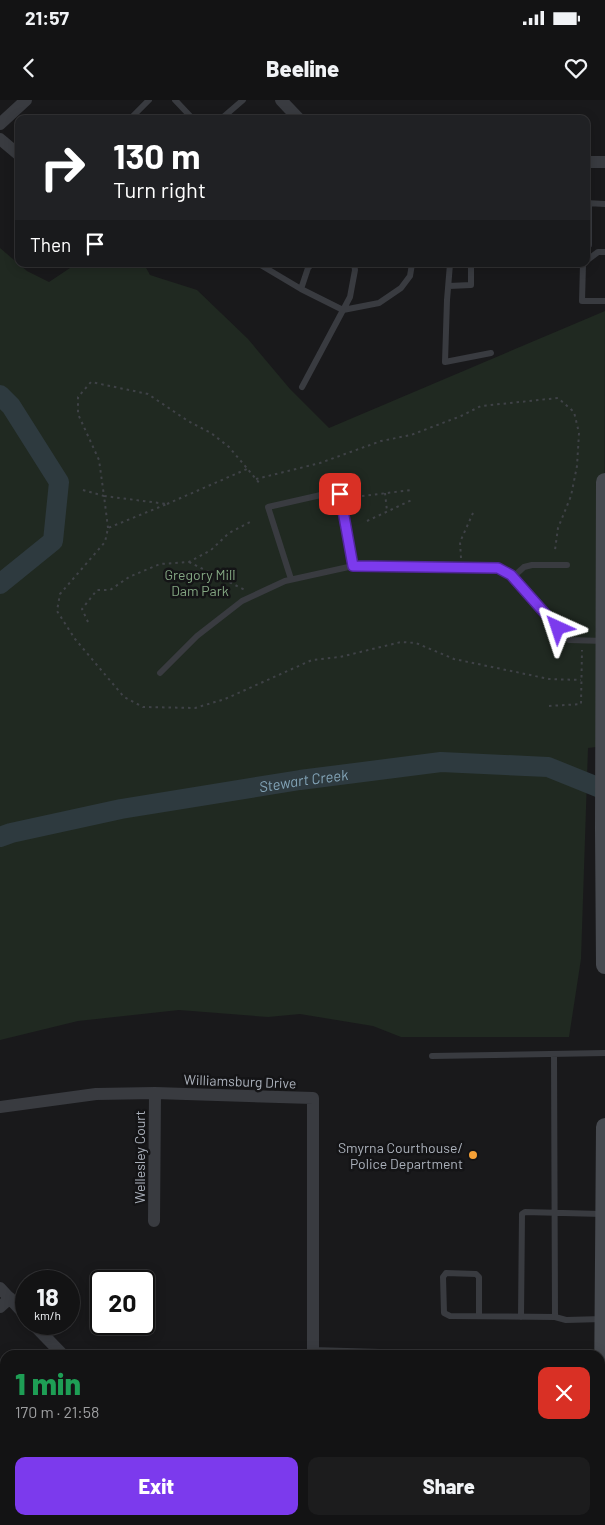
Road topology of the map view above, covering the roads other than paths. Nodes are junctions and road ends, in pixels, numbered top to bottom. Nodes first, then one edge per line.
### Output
1 (26, 100) edge
2 (149, 100) edge
3 (175, 100) edge
4 (243, 100) edge
5 (281, 100) edge
6 (134, 115) edge
7 (189, 115) edge
8 (226, 115) edge
9 (295, 115) edge
10 (0, 124) edge
11 (0, 139) edge
12 (15, 152) edge
13 (590, 162) edge
14 (605, 162) edge
15 (590, 204) edge
16 (605, 204) edge
17 (590, 245) edge
18 (601, 252) edge
19 (590, 259) edge
20 (264, 267) edge
21 (309, 267) edge
22 (355, 267) edge
23 (412, 267) edge
24 (450, 267) edge
25 (471, 267) edge
26 (583, 267) edge
27 (449, 286) junction
28 (300, 289) junction
29 (605, 301) edge
30 (343, 310) junction
31 (491, 352) dead end
32 (302, 387) dead end
33 (605, 482) edge
34 (605, 507) edge
35 (567, 564) dead end
36 (353, 566) junction
37 (513, 577) junction
38 (291, 580) junction
39 (605, 641) edge
40 (160, 673) dead end
41 (604, 746) edge
42 (605, 965) edge
43 (605, 1053) edge
44 (554, 1054) junction
45 (432, 1056) dead end
46 (155, 1093) junction
47 (0, 1107) edge
48 (605, 1128) edge
49 (554, 1212) junction
50 (604, 1214) edge
51 (154, 1222) dead end
52 (0, 1288) edge
53 (5, 1302) edge
54 (479, 1316) junction
55 (521, 1317) junction
56 (555, 1317) junction
57 (603, 1319) junction
58 (44, 1335) edge
59 (58, 1350) edge
60 (313, 1350) edge
61 (602, 1350) edge

1 - 10 street
2 - 6 lane
3 - 7 lane
4 - 8 lane
5 - 9 street
11 - 12 street
13 - 14 street
15 - 16 lane
17 - 18 lane
18 - 19 lane
20 - 28 lane
21 - 28 lane
22 - 30 lane
23 - 30 lane
24 - 27 lane
25 - 27 lane
26 - 29 lane
27 - 31 lane
28 - 30 lane
30 - 32 lane
33 - 34 street
34 - 39 street
35 - 37 lane
36 - 37 lane
36 - 38 lane
36 - 38 lane
37 - 39 lane
38 - 40 lane
39 - 41 street
41 - 42 street
43 - 44 lane
44 - 45 lane
44 - 49 lane
46 - 47 street, Williamsburg Drive
46 - 51 street, Wellesley Court
46 - 60 street, Williamsburg Drive
48 - 50 street
49 - 50 lane
49 - 55 lane
49 - 56 lane
50 - 57 street
52 - 53 street
54 - 54 lane
54 - 55 lane
55 - 56 lane
56 - 57 lane
57 - 61 street
58 - 59 street

